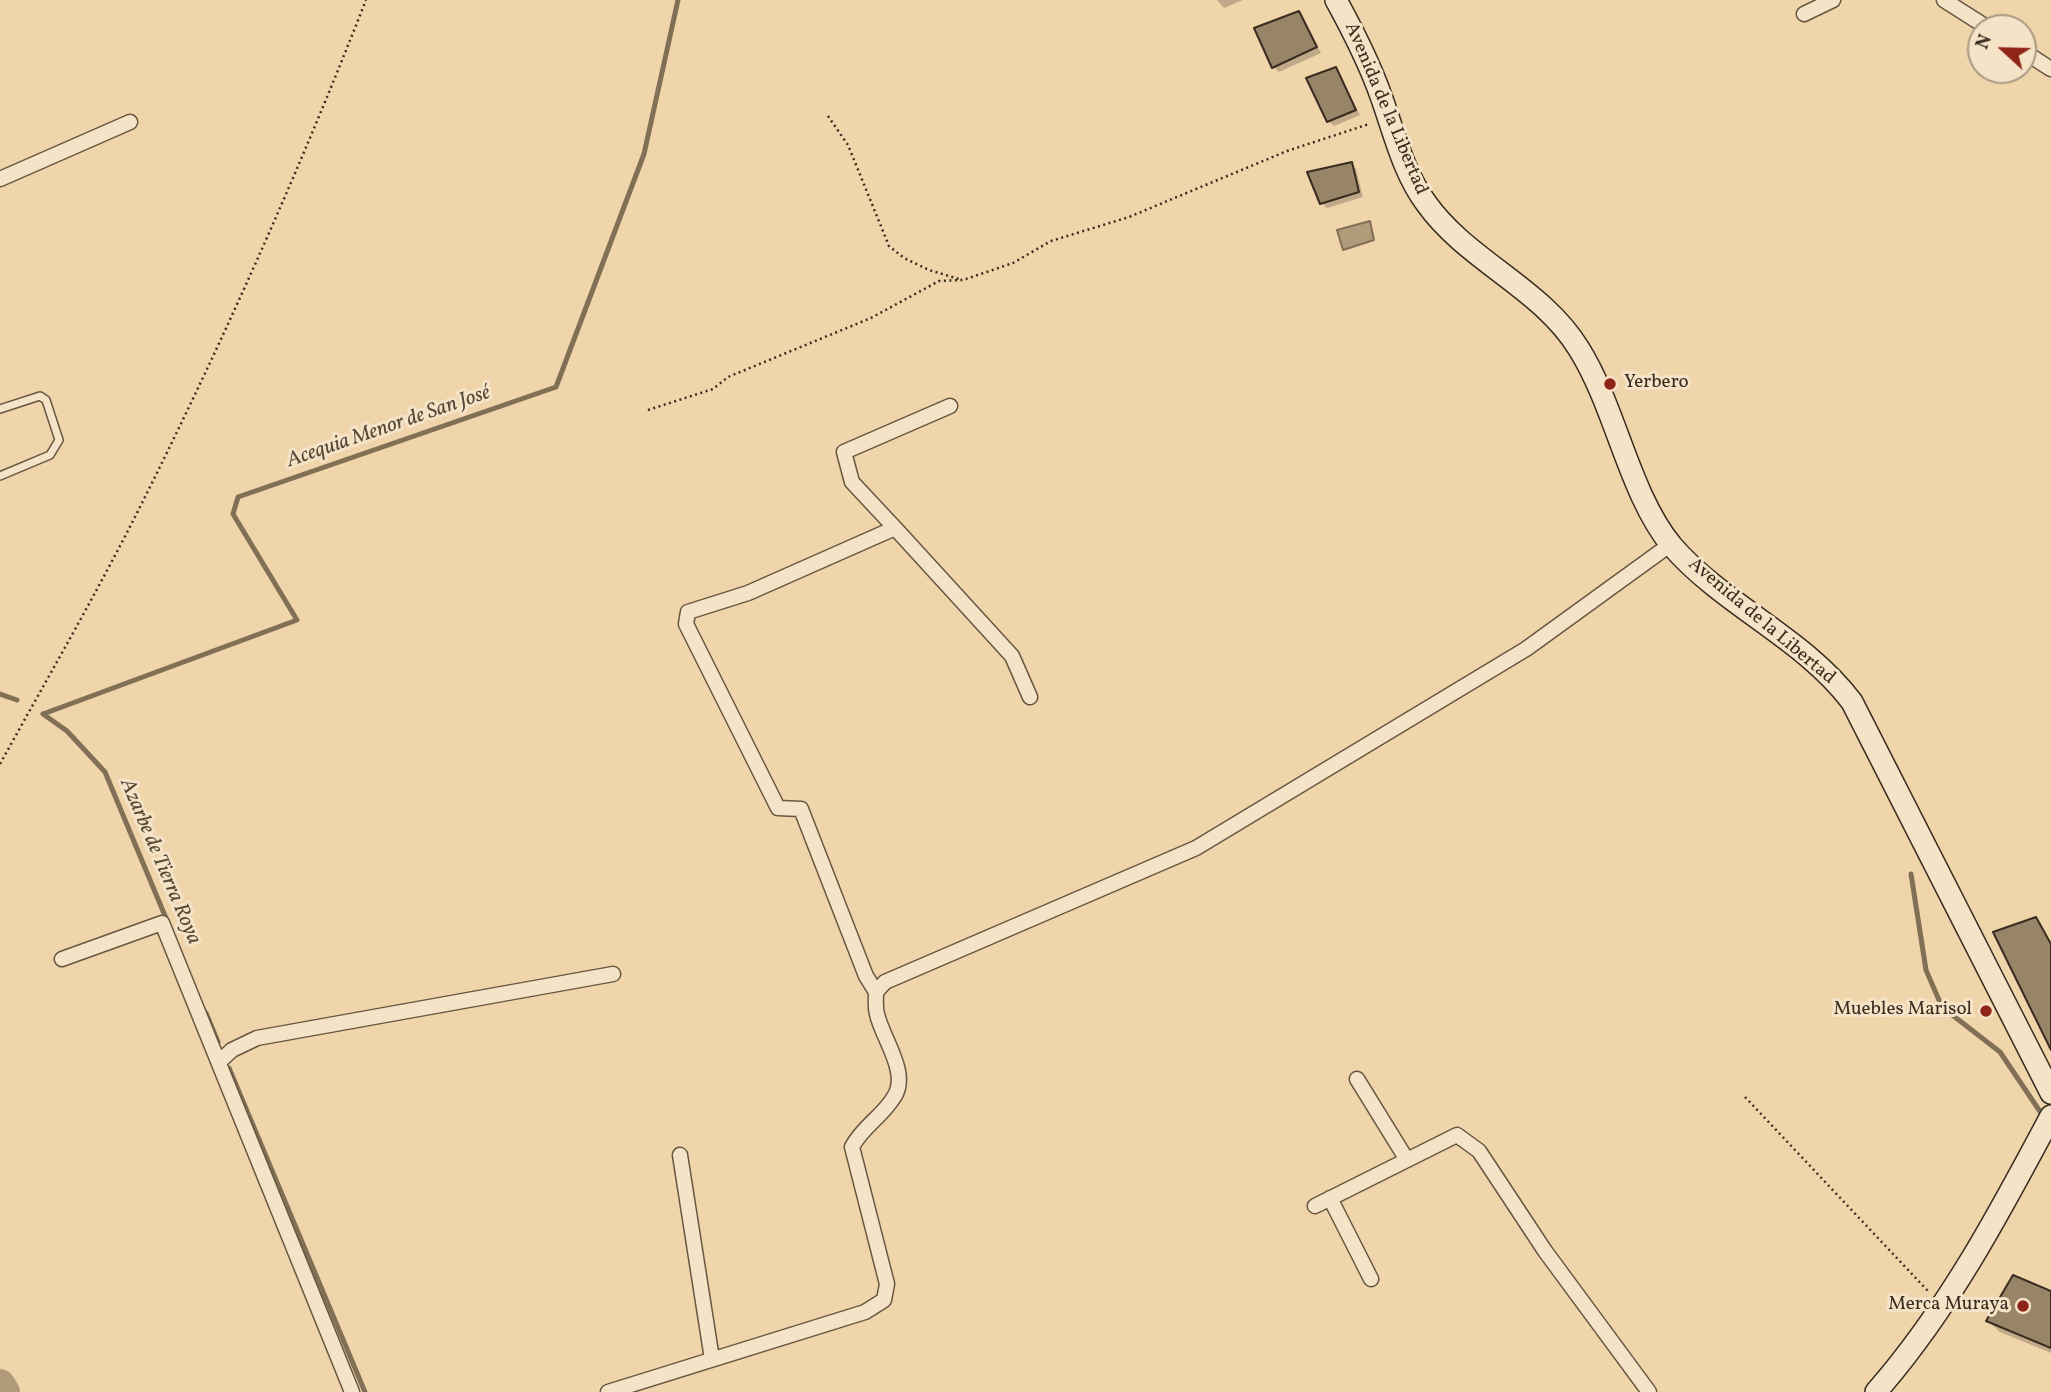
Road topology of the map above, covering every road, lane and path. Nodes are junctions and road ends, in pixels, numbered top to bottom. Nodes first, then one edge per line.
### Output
1 (366, 0) edge
2 (1336, 0) edge
3 (1833, 0) edge
4 (1955, 3) edge
5 (1804, 14) dead end
6 (1970, 14) edge
7 (828, 116) dead end
8 (1389, 119) junction
9 (130, 122) dead end
10 (0, 179) edge
11 (962, 280) junction
12 (950, 406) dead end
13 (0, 409) edge
14 (648, 410) dead end
15 (0, 476) edge
16 (895, 528) junction
17 (1671, 544) junction
18 (1030, 697) dead end
19 (0, 764) edge
20 (62, 959) dead end
21 (613, 974) dead end
22 (876, 992) junction
23 (220, 1061) junction
24 (1357, 1079) dead end
25 (2051, 1093) edge
26 (1745, 1097) dead end
27 (2051, 1116) edge
28 (680, 1155) dead end
29 (1407, 1160) junction
30 (1330, 1198) junction
31 (1315, 1206) dead end
32 (1371, 1279) dead end
33 (1942, 1306) junction
34 (712, 1359) junction
35 (352, 1392) edge
36 (608, 1392) edge
37 (1649, 1392) edge
38 (1876, 1392) edge

1 - 19 path
2 - 8 main road, Avenida de la Libertad
3 - 5 street
4 - 6 street
7 - 11 path
8 - 11 path
8 - 17 main road, Avenida de la Libertad
9 - 10 street
11 - 14 path
12 - 16 street
13 - 15 lane
16 - 18 street
16 - 22 street
17 - 22 street
17 - 25 main road, Avenida de la Libertad
20 - 23 street
21 - 23 street
22 - 34 street
23 - 35 street
24 - 29 street
26 - 33 path
27 - 33 main road
28 - 34 street
29 - 30 street
29 - 37 street
30 - 31 street
30 - 32 street
33 - 38 main road
34 - 36 street

